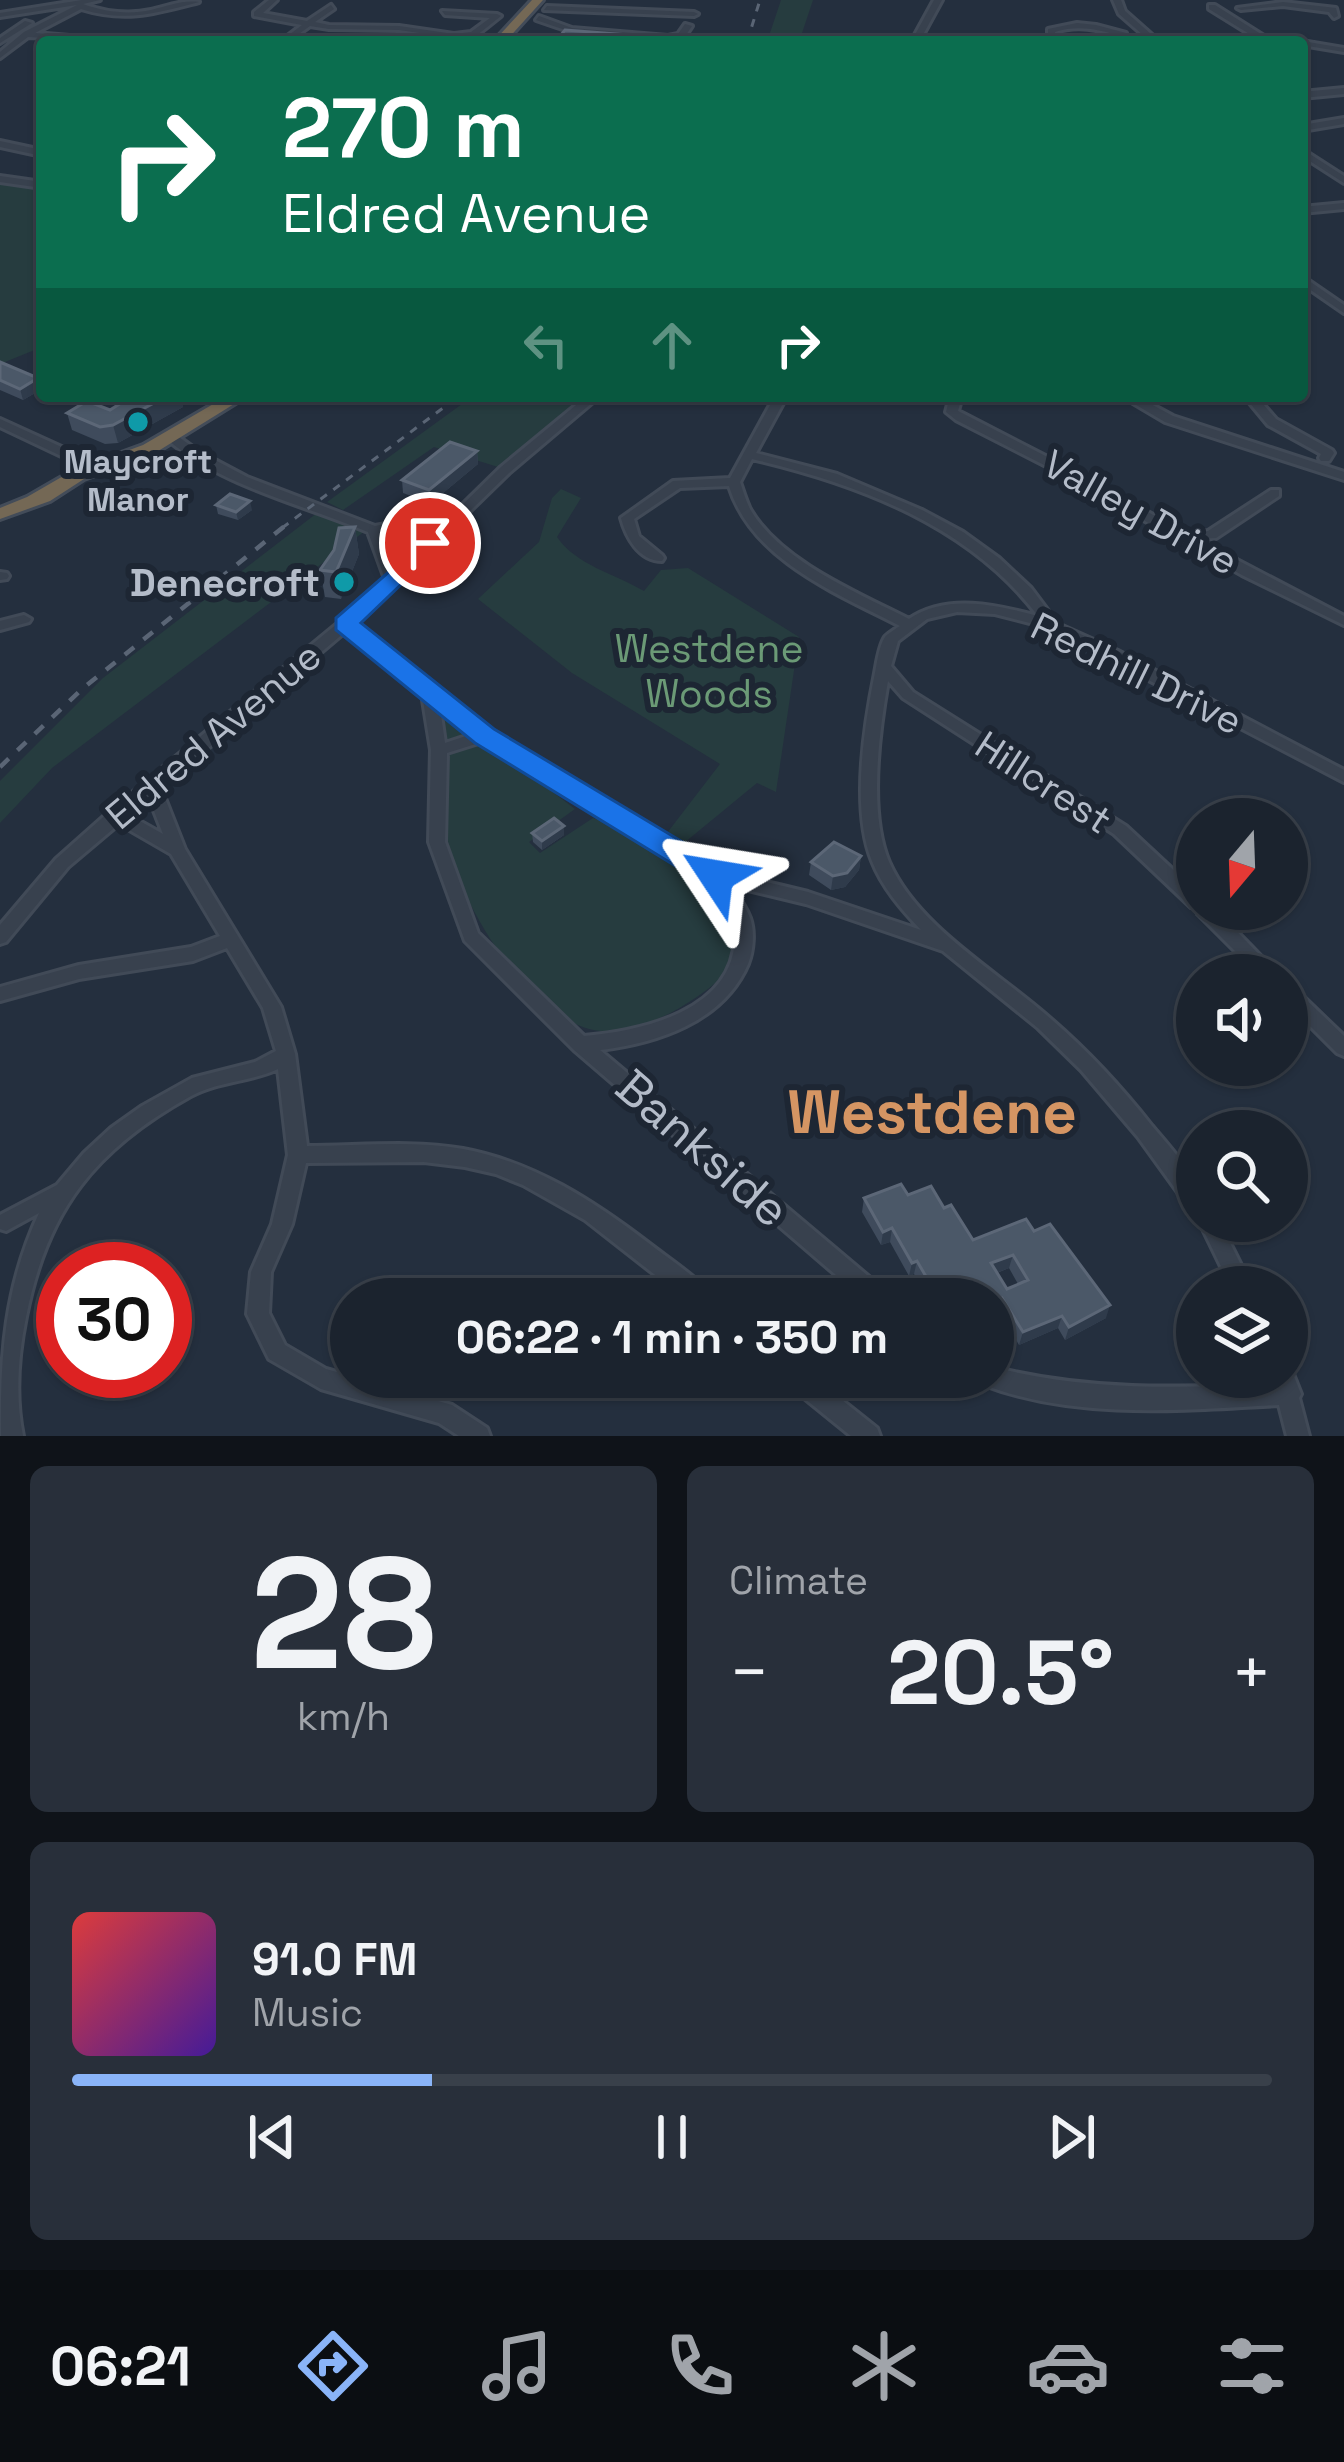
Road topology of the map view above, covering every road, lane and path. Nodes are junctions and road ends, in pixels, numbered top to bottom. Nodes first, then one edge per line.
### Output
1 (273, 0) edge
2 (938, 0) edge
3 (1100, 0) edge
4 (1192, 0) edge
5 (35, 2) edge
6 (195, 2) edge
7 (1117, 2) edge
8 (80, 3) edge
9 (546, 3) edge
10 (1264, 3) edge
11 (331, 7) dead end
12 (1212, 7) junction
13 (389, 10) dead end
14 (0, 13) edge
15 (445, 13) dead end
16 (694, 14) dead end
17 (1334, 16) dead end
18 (539, 18) junction
19 (308, 23) junction
20 (518, 25) junction
21 (376, 26) junction
22 (688, 26) dead end
23 (26, 34) junction
24 (1146, 34) junction
25 (47, 36) edge
26 (292, 36) edge
27 (434, 36) edge
28 (472, 36) edge
29 (506, 36) edge
30 (644, 36) edge
31 (681, 36) edge
32 (918, 36) edge
33 (1051, 36) edge
34 (1115, 36) edge
35 (1135, 36) edge
36 (1148, 36) edge
37 (1259, 36) edge
38 (0, 41) edge
39 (1308, 45) edge
40 (1344, 50) edge
41 (0, 56) edge
42 (1344, 91) edge
43 (1308, 94) edge
44 (1344, 121) edge
45 (1308, 127) edge
46 (0, 144) edge
47 (36, 152) edge
48 (1308, 156) edge
49 (0, 179) edge
50 (1344, 180) edge
51 (36, 184) edge
52 (1344, 206) edge
53 (1308, 209) edge
54 (1308, 283) edge
55 (1344, 310) edge
56 (229, 402) edge
57 (587, 402) edge
58 (778, 402) edge
59 (954, 402) edge
60 (1138, 402) edge
61 (1255, 402) edge
62 (0, 423) edge
63 (168, 442) junction
64 (1253, 445) junction
65 (748, 455) junction
66 (1325, 458) junction
67 (1344, 464) edge
68 (97, 468) junction
69 (1344, 476) edge
70 (734, 482) junction
71 (1275, 493) dead end
72 (0, 514) edge
73 (458, 514) junction
74 (374, 530) junction
75 (1211, 535) junction
76 (1180, 536) junction
77 (1214, 555) junction
78 (657, 558) dead end
79 (393, 581) junction
80 (24, 619) dead end
81 (1344, 621) edge
82 (906, 622) junction
83 (345, 624) junction
84 (1052, 625) junction
85 (0, 626) edge
86 (887, 670) junction
87 (429, 689) junction
88 (908, 695) junction
89 (879, 700) junction
90 (484, 736) junction
91 (440, 749) junction
92 (1344, 777) edge
93 (152, 785) junction
94 (116, 815) junction
95 (177, 850) junction
96 (716, 876) junction
97 (1176, 882) edge
98 (916, 910) junction
99 (893, 926) junction
100 (1225, 930) edge
101 (0, 937) edge
102 (232, 939) junction
103 (952, 946) junction
104 (1249, 954) edge
105 (0, 994) edge
106 (1308, 1013) edge
107 (621, 1042) junction
108 (580, 1044) junction
109 (1344, 1048) edge
110 (286, 1054) junction
111 (614, 1070) junction
112 (260, 1075) junction
113 (292, 1092) junction
114 (298, 1155) junction
115 (1176, 1172) edge
116 (57, 1192) junction
117 (3, 1223) edge
118 (34, 1237) junction
119 (674, 1278) edge
120 (856, 1278) edge
121 (1014, 1384) edge
122 (1176, 1392) edge
123 (822, 1398) edge
124 (1289, 1398) edge
125 (12, 1436) edge
126 (479, 1436) edge
127 (869, 1436) edge
128 (1298, 1436) edge

1 - 19 street
2 - 32 street
3 - 7 street
4 - 12 street
5 - 8 street
5 - 14 street
6 - 8 street
7 - 24 street
8 - 14 street
8 - 23 street
8 - 38 street
9 - 16 street
9 - 18 street
9 - 20 highway
10 - 12 street
10 - 17 street
11 - 19 street
12 - 37 street
13 - 21 street
15 - 28 street
18 - 20 street
18 - 30 street
19 - 21 street
19 - 26 street
20 - 29 highway
21 - 27 street
22 - 31 street
23 - 25 street
23 - 41 street
24 - 35 street
24 - 36 street
33 - 34 street
39 - 40 street
42 - 43 street
44 - 45 street
46 - 47 street
48 - 50 street
49 - 51 street
52 - 53 street
54 - 55 street
56 - 63 highway
57 - 73 street, Eldred Avenue
58 - 65 street
59 - 76 street, Valley Drive
60 - 64 street
61 - 66 street
62 - 68 street
63 - 68 highway
63 - 74 street
64 - 66 street
64 - 69 street
65 - 70 street
65 - 84 street
66 - 67 street
68 - 72 highway
70 - 78 street
70 - 82 street
71 - 75 street
73 - 74 street
73 - 79 street, Eldred Avenue
74 - 79 street
75 - 76 street
75 - 77 street
76 - 77 street, Valley Drive
77 - 81 street, Valley Drive
79 - 83 street, Eldred Avenue
80 - 85 street
82 - 84 street, Redhill Drive
82 - 86 street
83 - 87 street
83 - 93 street, Eldred Avenue
84 - 92 street, Redhill Drive
86 - 88 street, Hillcrest
86 - 89 street
87 - 90 street
87 - 91 street, Bankside
88 - 89 street
88 - 97 street, Hillcrest
89 - 98 street
90 - 91 street
90 - 96 street
91 - 108 street, Bankside
93 - 94 street, Eldred Avenue
93 - 95 street
94 - 95 street
94 - 101 street, Eldred Avenue
95 - 102 street
96 - 99 street
96 - 107 street
98 - 99 street
98 - 103 street
99 - 103 street
100 - 104 street
102 - 105 street
102 - 110 street
103 - 115 street
106 - 109 street
107 - 108 street
107 - 111 street
108 - 111 street, Bankside
110 - 112 street
110 - 113 street
111 - 120 street, Bankside
112 - 113 street
112 - 116 street
113 - 114 street
114 - 119 street
114 - 126 street
116 - 117 street
116 - 118 street
117 - 118 street
118 - 125 street
121 - 122 street
123 - 127 street
124 - 128 street

